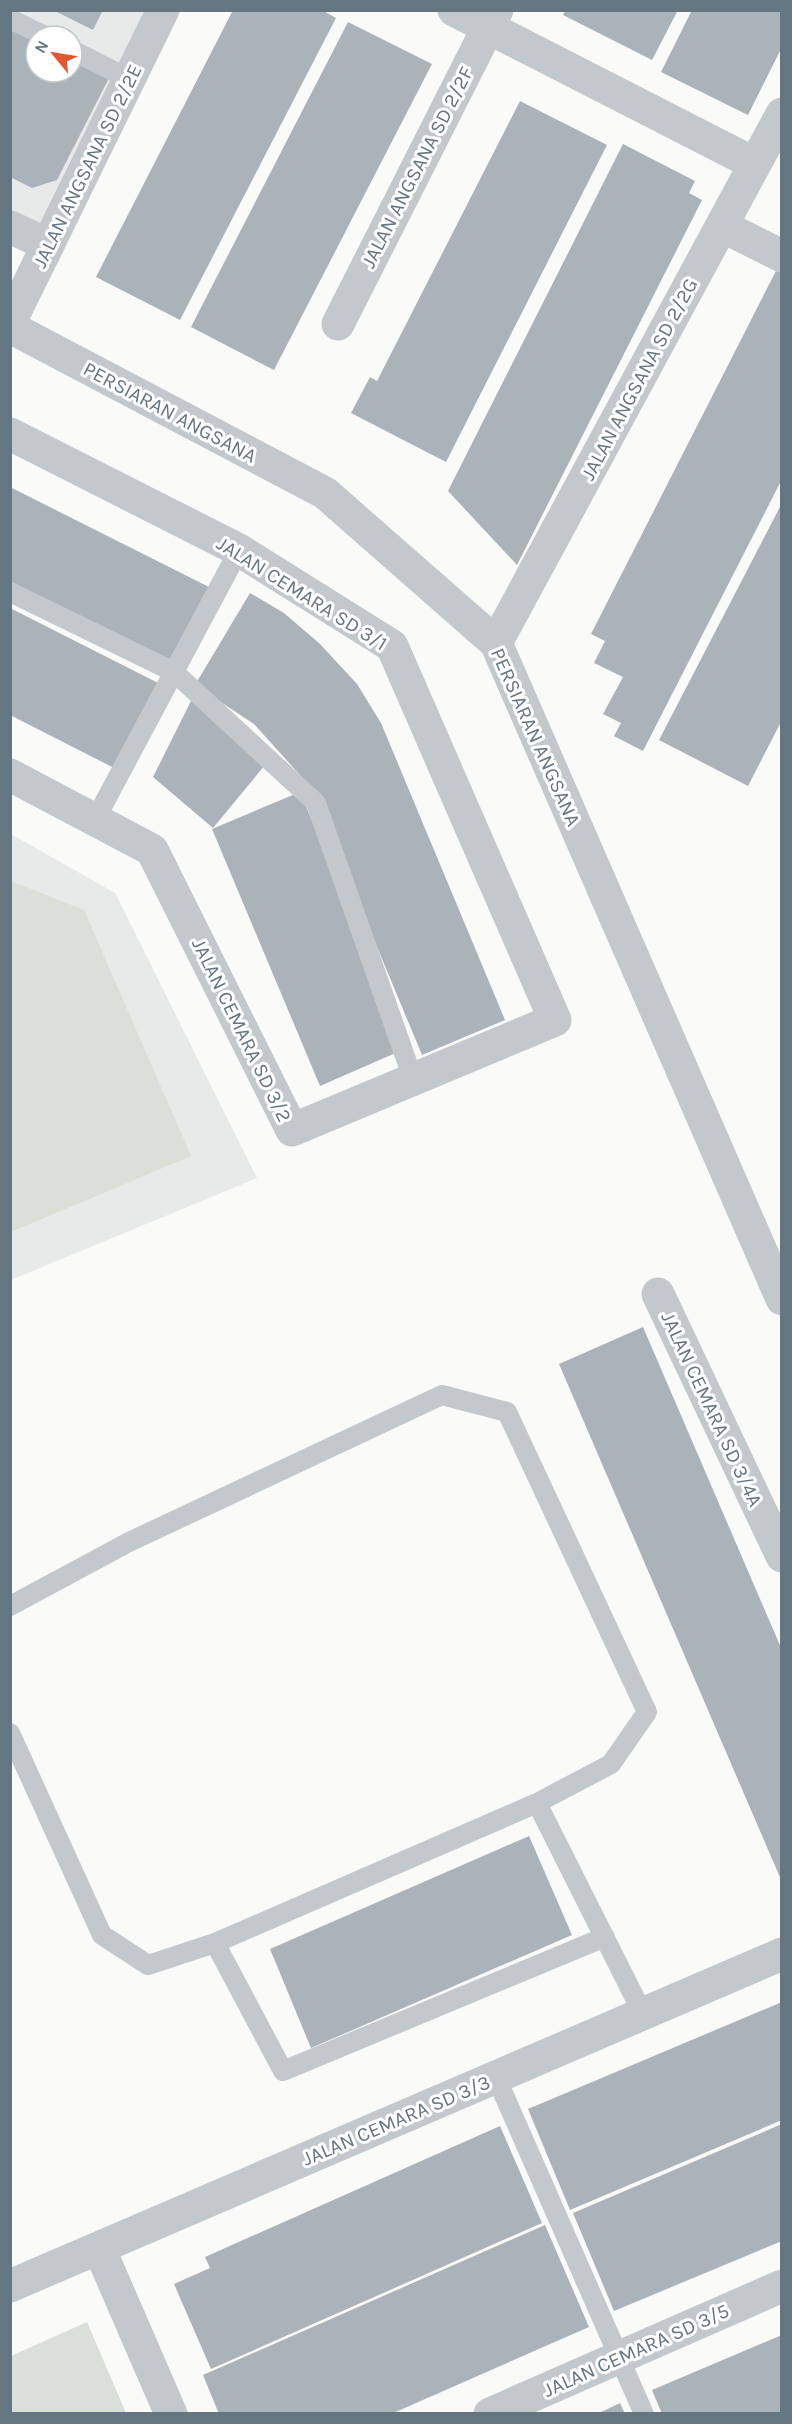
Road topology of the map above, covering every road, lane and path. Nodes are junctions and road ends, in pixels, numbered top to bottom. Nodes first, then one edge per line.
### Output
1 (162, 10) edge
2 (454, 10) edge
3 (10, 18) edge
4 (492, 19) edge
5 (24, 25) edge
6 (84, 56) edge
7 (129, 79) junction
8 (782, 114) edge
9 (755, 164) junction
10 (722, 226) junction
11 (10, 227) edge
12 (48, 245) junction
13 (782, 256) edge
14 (10, 322) edge
15 (338, 324) dead end
16 (10, 327) edge
17 (10, 434) edge
18 (239, 550) junction
19 (10, 592) edge
20 (496, 643) junction
21 (174, 672) junction
22 (10, 775) edge
23 (95, 820) junction
24 (555, 1020) joint
25 (412, 1079) junction
26 (658, 1294) dead end
27 (782, 1299) edge
28 (782, 1556) edge
29 (10, 1606) edge
30 (10, 1732) edge
31 (537, 1803) junction
32 (605, 1936) junction
33 (215, 1943) junction
34 (782, 1954) edge
35 (643, 2014) junction
36 (496, 2077) junction
37 (99, 2248) junction
38 (10, 2286) edge
39 (782, 2286) edge
40 (619, 2357) junction
41 (171, 2414) edge
42 (490, 2414) edge
43 (644, 2414) edge

1 - 7 street, JALAN ANGSANA SD 2/2E
2 - 4 street
3 - 5 lane
4 - 9 street
4 - 15 street, JALAN ANGSANA SD 2/2F
6 - 7 lane
7 - 12 street, JALAN ANGSANA SD 2/2E
8 - 9 street, JALAN ANGSANA SD 2/2G
9 - 10 street, JALAN ANGSANA SD 2/2G
10 - 13 street
10 - 20 street, JALAN ANGSANA SD 2/2G
11 - 12 street
12 - 14 street, JALAN ANGSANA SD 2/2E
16 - 20 street, PERSIARAN ANGSANA
17 - 18 street, JALAN CEMARA SD 3/1
18 - 21 lane
18 - 24 street, JALAN CEMARA SD 3/1
19 - 21 lane
20 - 27 street, PERSIARAN ANGSANA
21 - 23 lane
21 - 25 lane
22 - 23 street, JALAN CEMARA SD 3/2
23 - 25 street, JALAN CEMARA SD 3/2
24 - 25 street, JALAN CEMARA SD 3/2
26 - 28 street, JALAN CEMARA SD 3/4A
29 - 31 lane
30 - 33 lane
31 - 32 lane
31 - 33 lane
32 - 33 lane
32 - 35 lane
34 - 35 street, JALAN CEMARA SD 3/3
35 - 36 street, JALAN CEMARA SD 3/3
36 - 37 street, JALAN CEMARA SD 3/3
36 - 40 lane
37 - 38 street, JALAN CEMARA SD 3/3
37 - 41 street
39 - 40 street, JALAN CEMARA SD 3/5
40 - 42 street, JALAN CEMARA SD 3/5
40 - 43 lane

